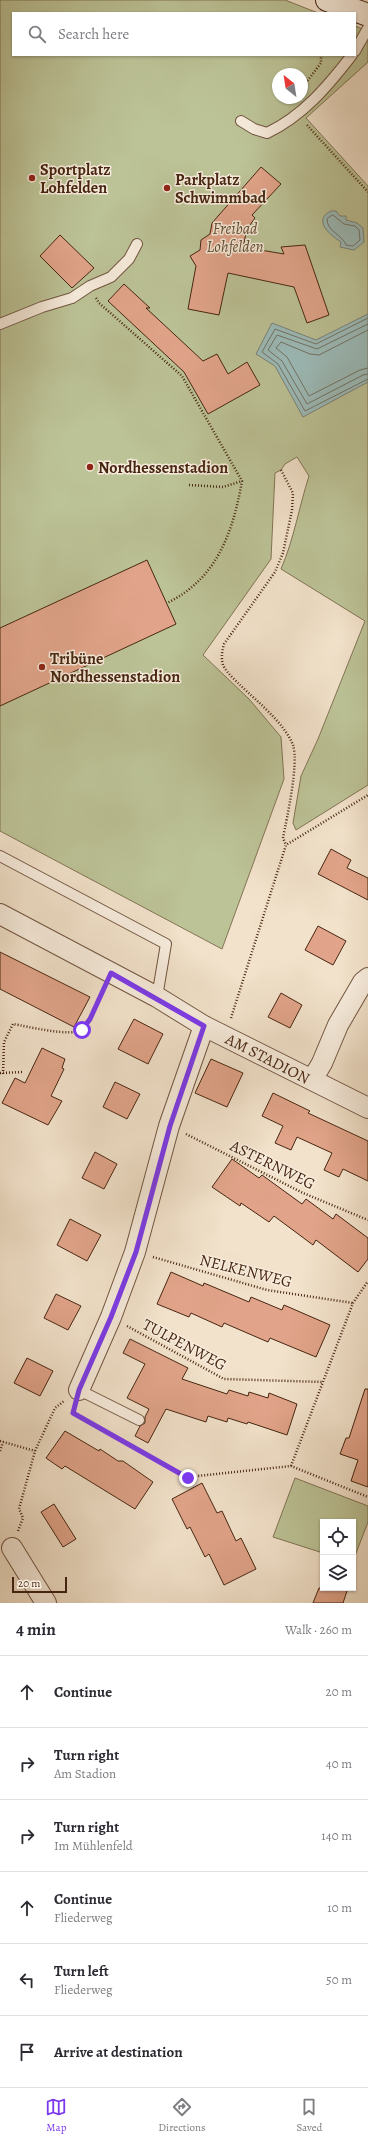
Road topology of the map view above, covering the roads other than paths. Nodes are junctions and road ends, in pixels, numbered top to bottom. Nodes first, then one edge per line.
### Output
1 (327, 0) edge
2 (368, 15) edge
3 (368, 28) edge
4 (356, 49) edge
5 (351, 56) edge
6 (241, 121) dead end
7 (136, 244) dead end
8 (0, 324) edge
9 (0, 856) edge
10 (0, 914) edge
11 (368, 978) edge
12 (157, 997) junction
13 (204, 1026) junction
14 (312, 1080) junction
15 (368, 1108) edge
16 (79, 1390) joint
17 (139, 1420) dead end
18 (12, 1548) road end
19 (46, 1603) edge

1 - 2 street
3 - 4 lane
5 - 6 lane
7 - 8 lane
9 - 12 lane
10 - 12 street, AM STADION
11 - 14 street
12 - 13 street, AM STADION
13 - 14 street, AM STADION
13 - 16 street
14 - 15 street, AM STADION
16 - 17 lane
18 - 19 street

